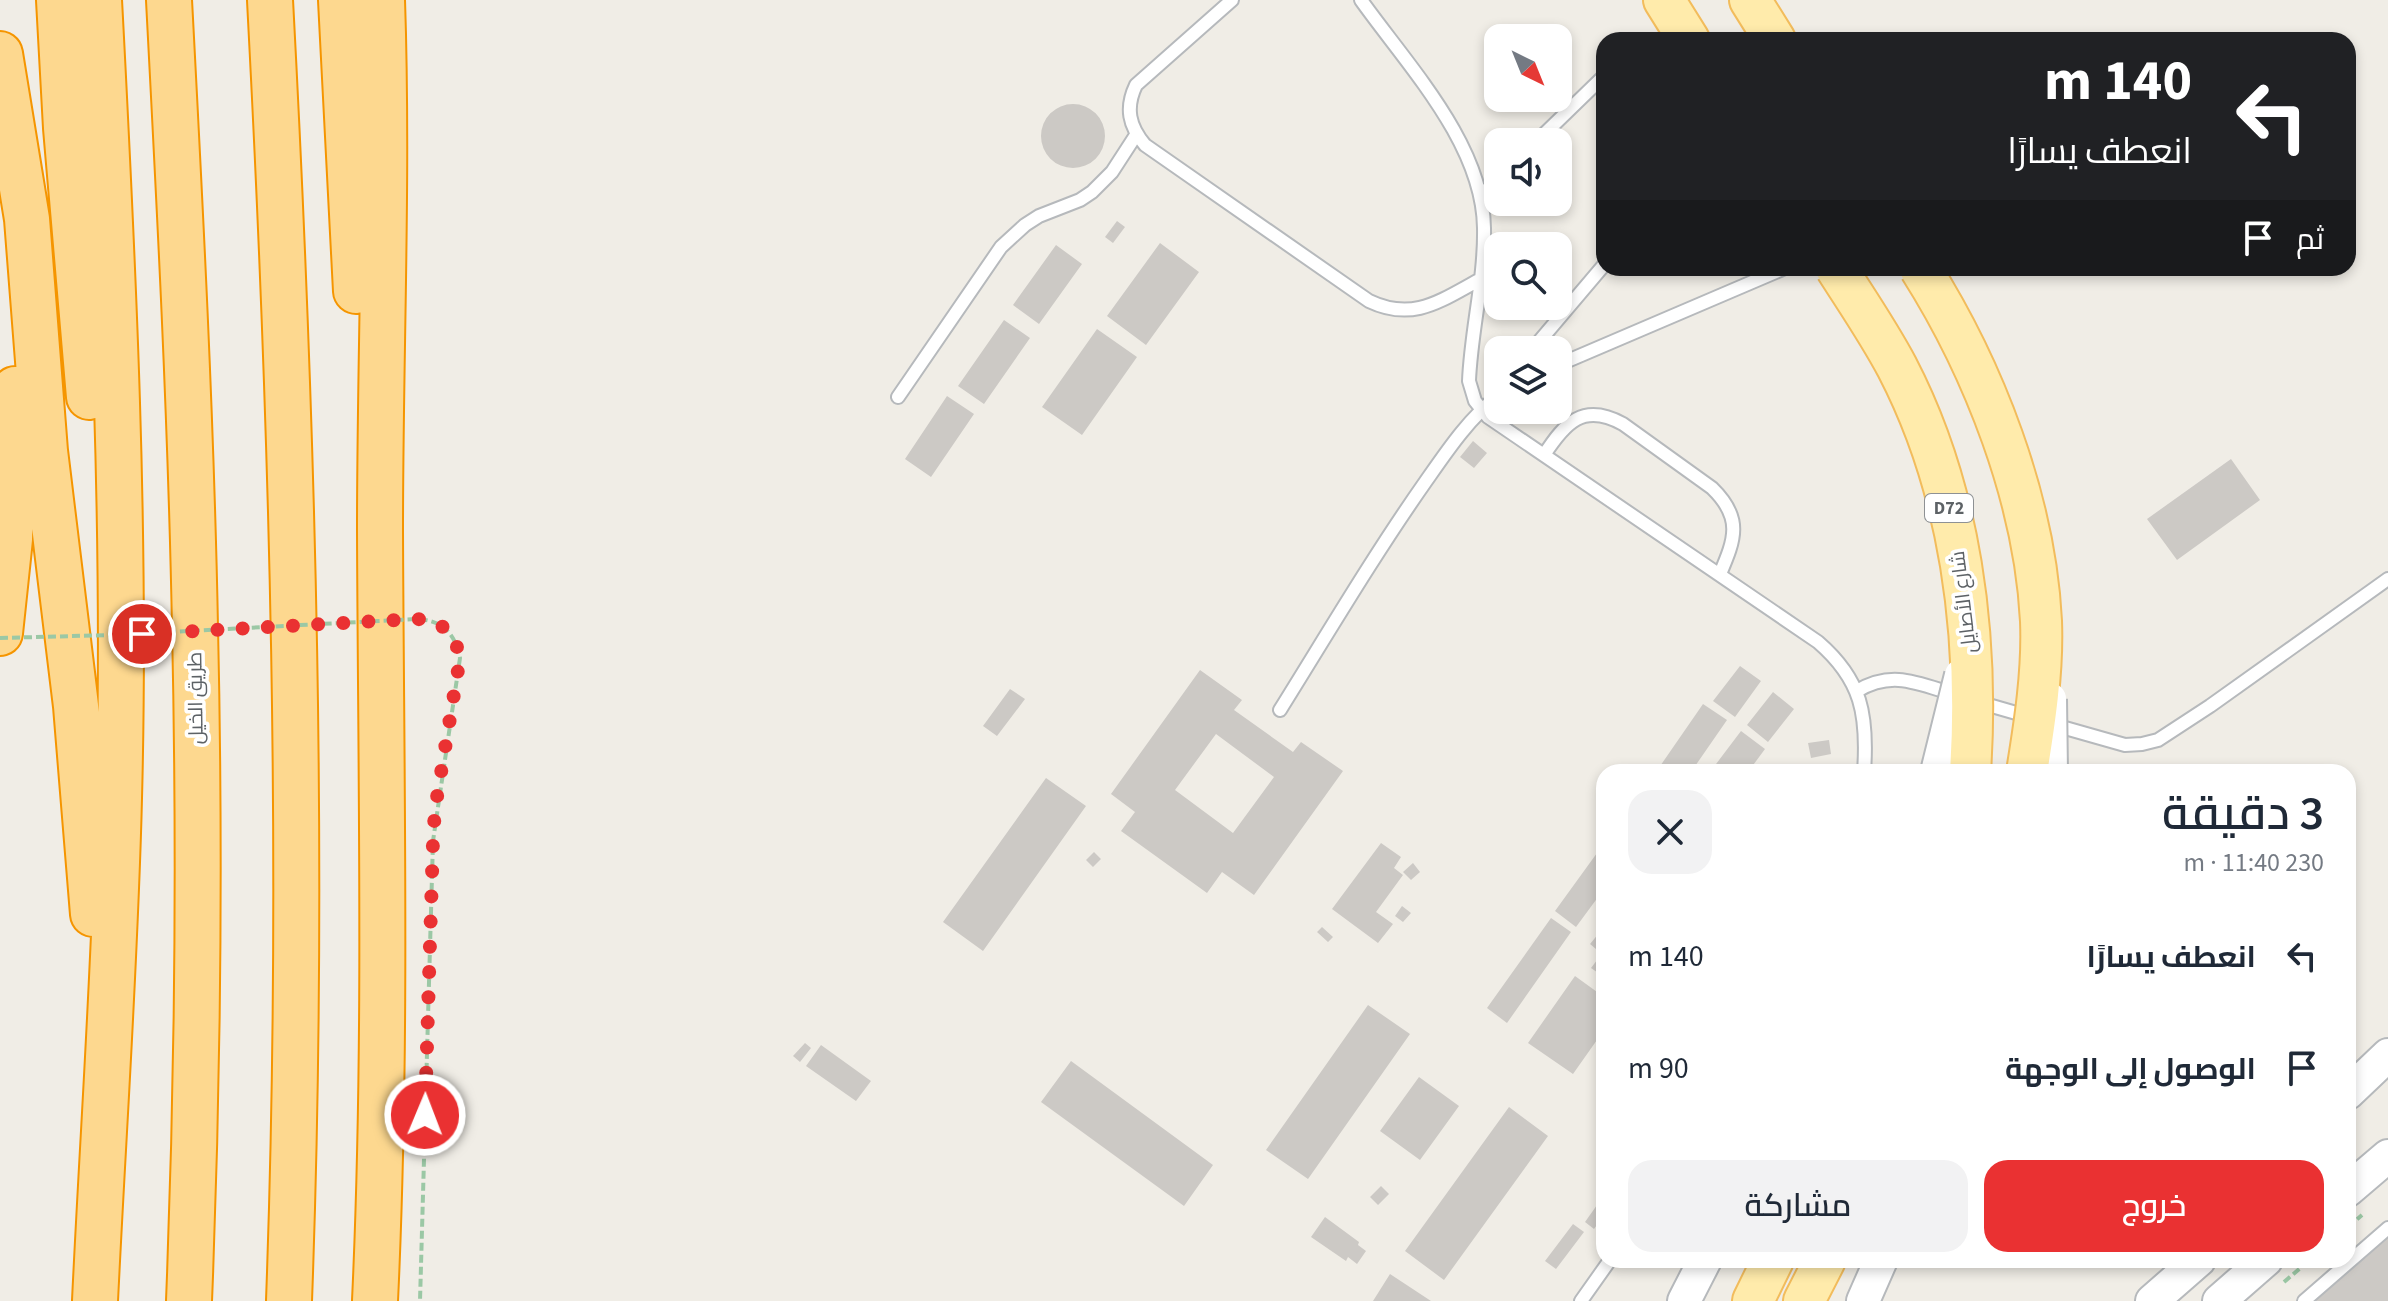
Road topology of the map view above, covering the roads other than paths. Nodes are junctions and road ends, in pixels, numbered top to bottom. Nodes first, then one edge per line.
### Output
1 (59, 0) edge
2 (99, 0) edge
3 (169, 0) edge
4 (270, 0) edge
5 (341, 0) edge
6 (382, 0) edge
7 (1232, 0) edge
8 (1361, 0) edge
9 (1664, 0) edge
10 (1750, 0) edge
11 (1684, 32) edge
12 (1770, 32) edge
13 (0, 54) edge
14 (1596, 84) edge
15 (1550, 128) edge
16 (1136, 135) junction
17 (1484, 192) edge
18 (1481, 195) junction
19 (27, 219) junction
20 (1596, 274) edge
21 (1766, 276) edge
22 (1841, 276) edge
23 (1925, 276) edge
24 (1479, 280) junction
25 (1544, 336) edge
26 (1572, 359) edge
27 (380, 380) junction
28 (898, 397) dead end
29 (1482, 410) junction
30 (1544, 455) junction
31 (1720, 574) junction
32 (2388, 579) edge
33 (121, 596) junction
34 (2041, 621) junction
35 (1969, 632) junction
36 (0, 636) edge
37 (1857, 691) junction
38 (1280, 710) dead end
39 (1864, 764) edge
40 (1939, 764) edge
41 (1970, 764) edge
42 (2028, 764) edge
43 (2051, 764) edge
44 (111, 1003) junction
45 (2388, 1055) edge
46 (2356, 1085) edge
47 (2388, 1156) edge
48 (2356, 1183) edge
49 (2388, 1228) edge
50 (2356, 1256) edge
51 (1604, 1268) edge
52 (1701, 1268) edge
53 (1769, 1268) edge
54 (1821, 1268) edge
55 (2190, 1268) edge
56 (2257, 1268) edge
57 (2342, 1268) edge
58 (95, 1301) edge
59 (189, 1301) edge
60 (289, 1301) edge
61 (375, 1301) edge
62 (1581, 1301) edge
63 (1684, 1301) edge
64 (1753, 1301) edge
65 (1804, 1301) edge
66 (2152, 1301) edge
67 (2219, 1301) edge
68 (2304, 1301) edge

1 - 33 highway
2 - 33 highway
3 - 59 highway, طريق الخيل
4 - 60 highway
5 - 27 highway
6 - 27 highway
7 - 16 lane
8 - 18 lane
9 - 11 main road
10 - 12 main road
13 - 19 highway
14 - 15 lane
16 - 24 lane
16 - 28 lane
17 - 18 lane
18 - 24 lane
19 - 36 highway
19 - 44 highway
20 - 25 lane
21 - 26 lane
22 - 35 main road, شارع الأصايل / D72, bridge
23 - 34 main road, bridge
24 - 29 lane
27 - 61 highway
29 - 30 lane
29 - 38 lane
30 - 31 lane
30 - 31 lane
31 - 37 lane
32 - 37 lane
33 - 44 highway
34 - 42 main road, bridge
34 - 43 street, bridge
35 - 40 street, bridge
35 - 41 main road, شارع الأصايل / D72, bridge
37 - 39 lane
44 - 58 highway
45 - 46 street
47 - 48 street
49 - 50 lane
51 - 62 lane
52 - 63 street
53 - 64 main road
54 - 65 main road
55 - 66 street
56 - 67 street
57 - 68 lane

